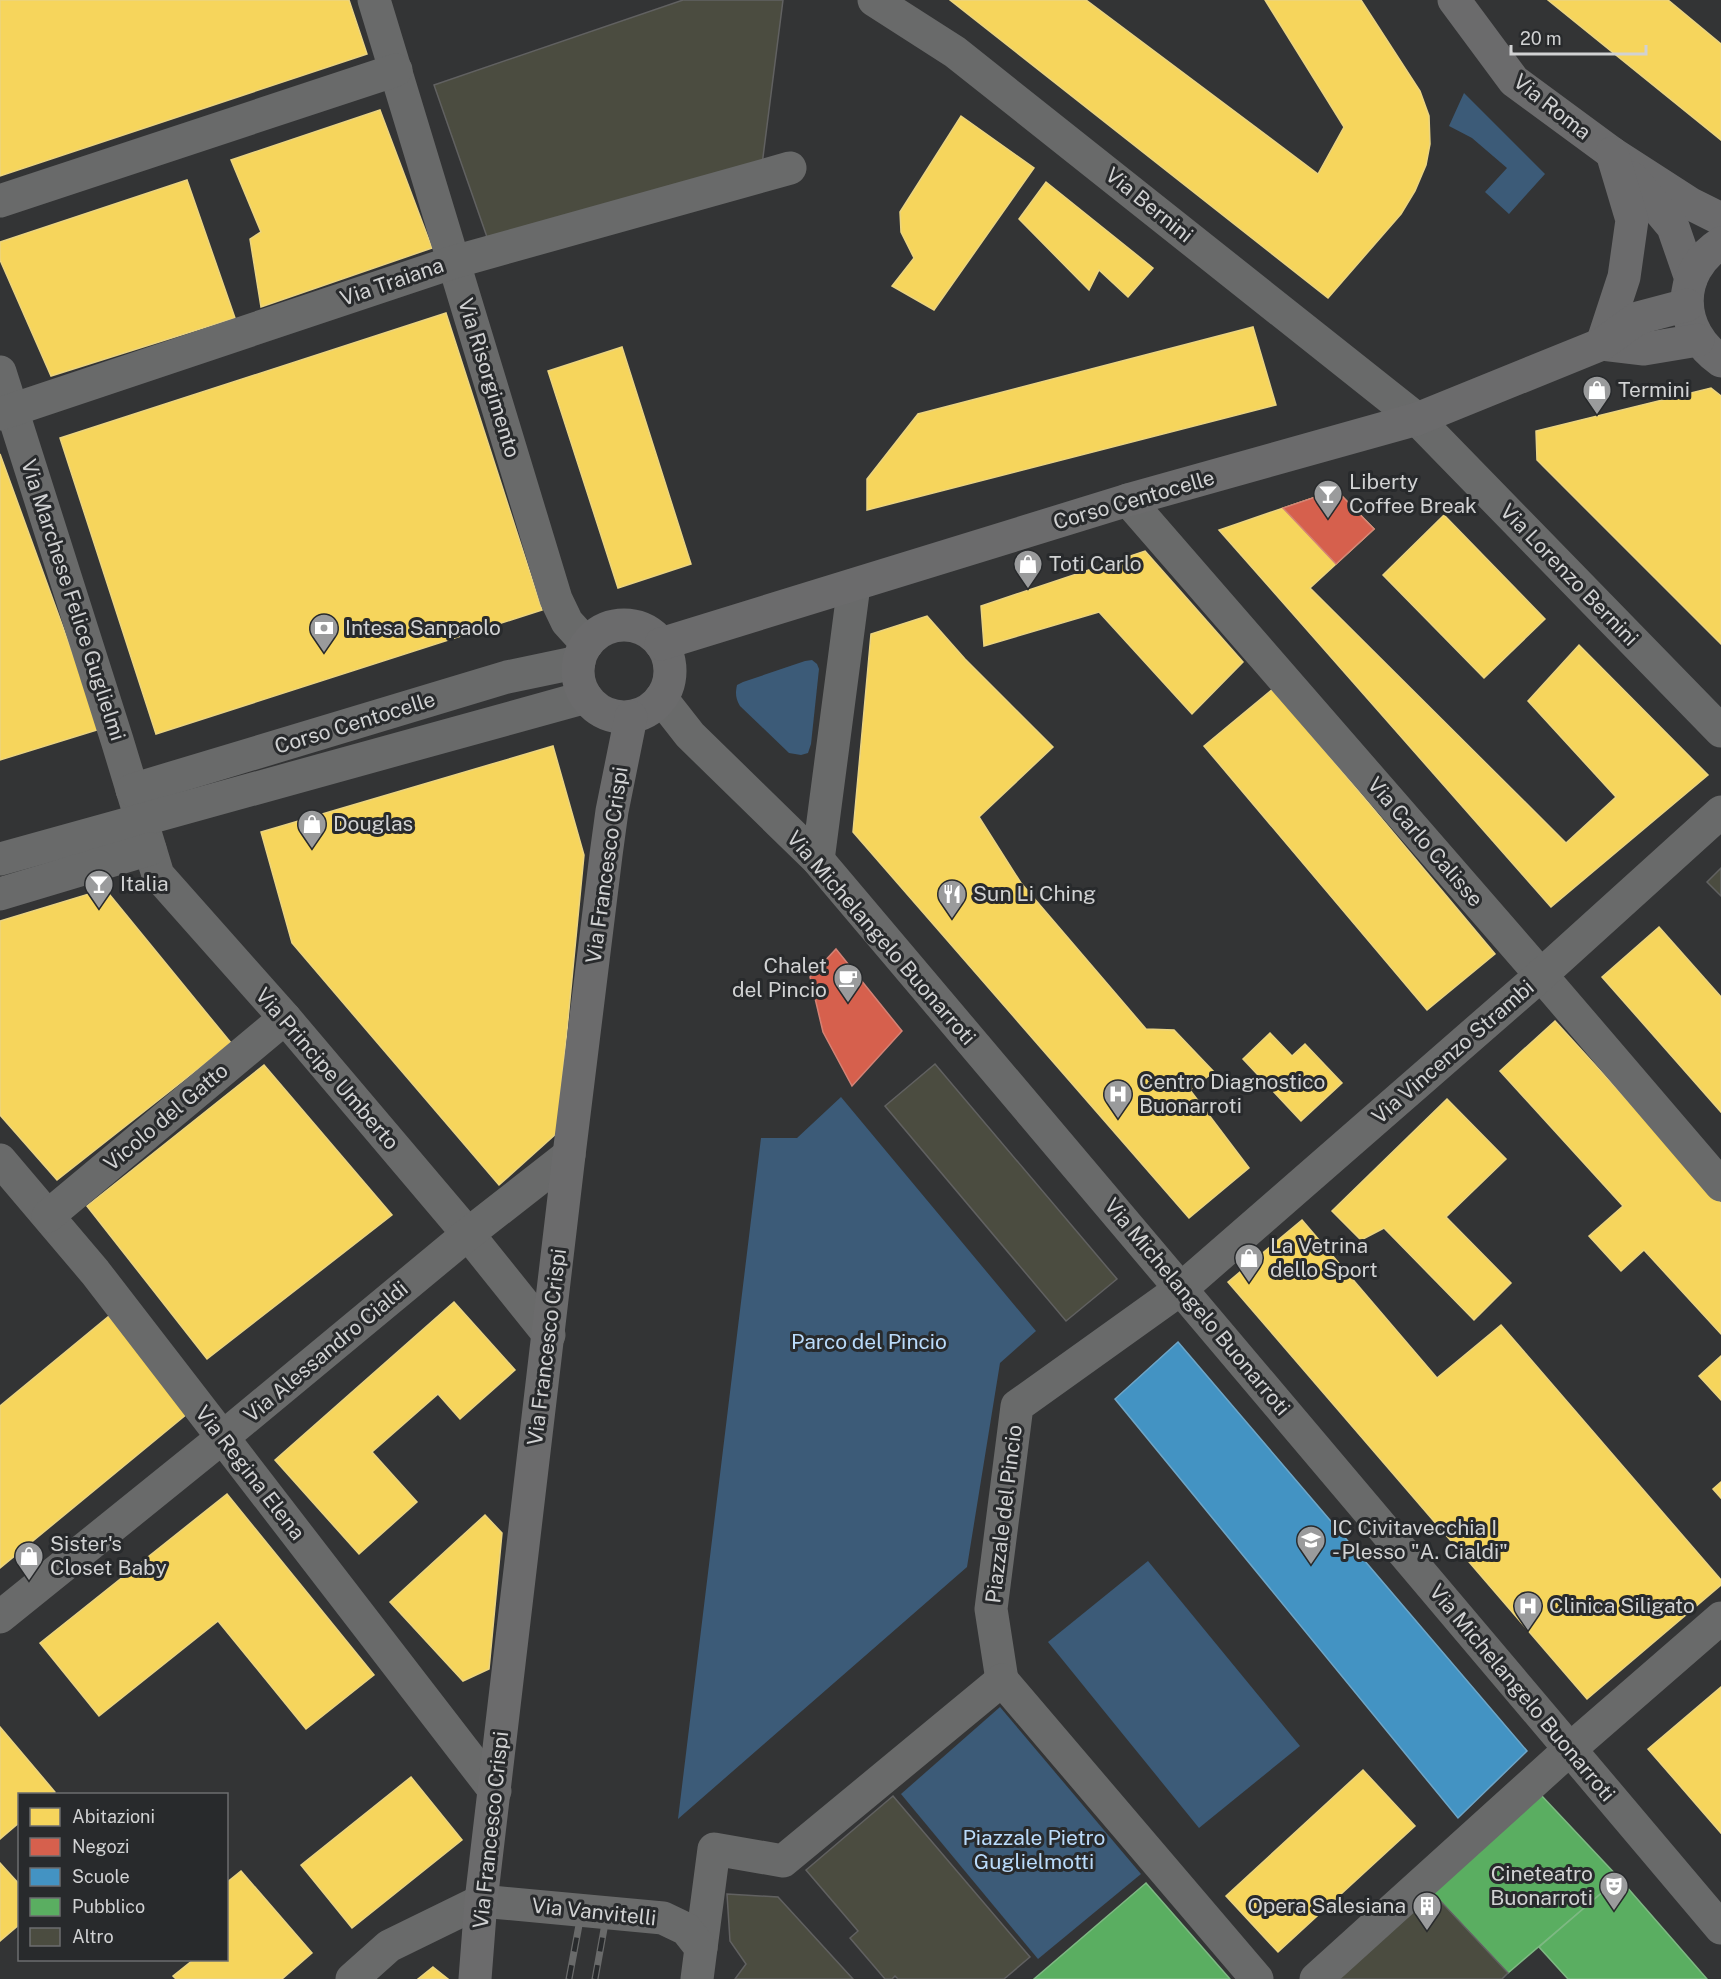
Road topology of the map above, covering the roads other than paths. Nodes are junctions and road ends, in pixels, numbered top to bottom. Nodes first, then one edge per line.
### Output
1 (374, 0) edge
2 (874, 0) edge
3 (1454, 0) edge
4 (396, 70) junction
5 (1612, 153) junction
6 (790, 168) dead end
7 (0, 201) edge
8 (1721, 219) edge
9 (1721, 243) edge
10 (454, 262) junction
11 (1689, 292) junction
12 (1602, 344) junction
13 (1710, 350) edge
14 (0, 372) edge
15 (6, 412) edge
16 (1417, 419) junction
17 (1128, 500) junction
18 (854, 585) junction
19 (661, 644) junction
20 (583, 653) junction
21 (586, 697) junction
22 (661, 698) junction
23 (631, 717) junction
24 (1721, 731) edge
25 (1721, 812) edge
26 (141, 819) junction
27 (0, 859) edge
28 (818, 860) junction
29 (0, 894) edge
30 (1541, 975) junction
31 (285, 1018) junction
32 (569, 1155) junction
33 (0, 1160) edge
34 (1721, 1185) edge
35 (48, 1216) junction
36 (468, 1234) junction
37 (1182, 1288) junction
38 (549, 1335) junction
39 (223, 1437) junction
40 (0, 1617) edge
41 (1721, 1618) edge
42 (1002, 1680) junction
43 (1569, 1750) junction
44 (495, 1791) junction
45 (482, 1901) junction
46 (1721, 1928) edge
47 (699, 1964) edge
48 (352, 1979) edge
49 (475, 1979) edge
50 (1257, 1979) edge
51 (1316, 1979) edge

1 - 4 street, Via Risorgimento
2 - 16 street, Via Bernini
3 - 5 street, Via Roma
4 - 7 street
4 - 10 street, Via Risorgimento
5 - 8 street
5 - 11 street
5 - 12 street
6 - 10 street, Via Traiana
9 - 11 street
10 - 15 street, Via Traiana
10 - 20 street, Via Risorgimento
11 - 12 street, Corso Centocelle
11 - 13 street
12 - 13 street
12 - 16 street, Corso Centocelle
14 - 15 street, Via Marchese Felice Guglielmi
15 - 26 street, Via Marchese Felice Guglielmi
16 - 17 street, Corso Centocelle
16 - 24 street, Via Lorenzo Bernini
17 - 18 street, Corso Centocelle
17 - 30 street, Via Carlo Calisse
18 - 19 street, Corso Centocelle
18 - 28 street
19 - 20 street
19 - 22 street
20 - 21 street
20 - 26 street, Corso Centocelle
21 - 23 street
21 - 26 street
22 - 23 street
22 - 28 street, Via Michelangelo Buonarroti
23 - 32 street, Via Francesco Crispi
25 - 30 street, Via Vincenzo Strambi
26 - 27 street
26 - 29 street, Corso Centocelle
26 - 31 street, Via Principe Umberto
28 - 37 street, Via Michelangelo Buonarroti
30 - 34 street, Via Carlo Calisse
30 - 37 street, Via Vincenzo Strambi
31 - 35 street, Vicolo del Gatto
31 - 36 street, Via Principe Umberto
32 - 36 street, Via Alessandro Cialdi
32 - 38 street, Via Francesco Crispi
33 - 35 street, Via Regina Elena
35 - 39 street, Via Regina Elena
36 - 38 street, Via Principe Umberto
36 - 39 street, Via Alessandro Cialdi
37 - 42 street, Piazzale del Pincio
37 - 43 street, Via Michelangelo Buonarroti
38 - 44 street, Via Francesco Crispi
39 - 40 street, Via Alessandro Cialdi
39 - 44 street, Via Regina Elena
41 - 43 street
42 - 47 street
42 - 50 street
43 - 46 street, Via Michelangelo Buonarroti
43 - 51 street
44 - 45 street, Via Francesco Crispi
45 - 47 street, Via Vanvitelli
45 - 48 street
45 - 49 street, Via Francesco Crispi

